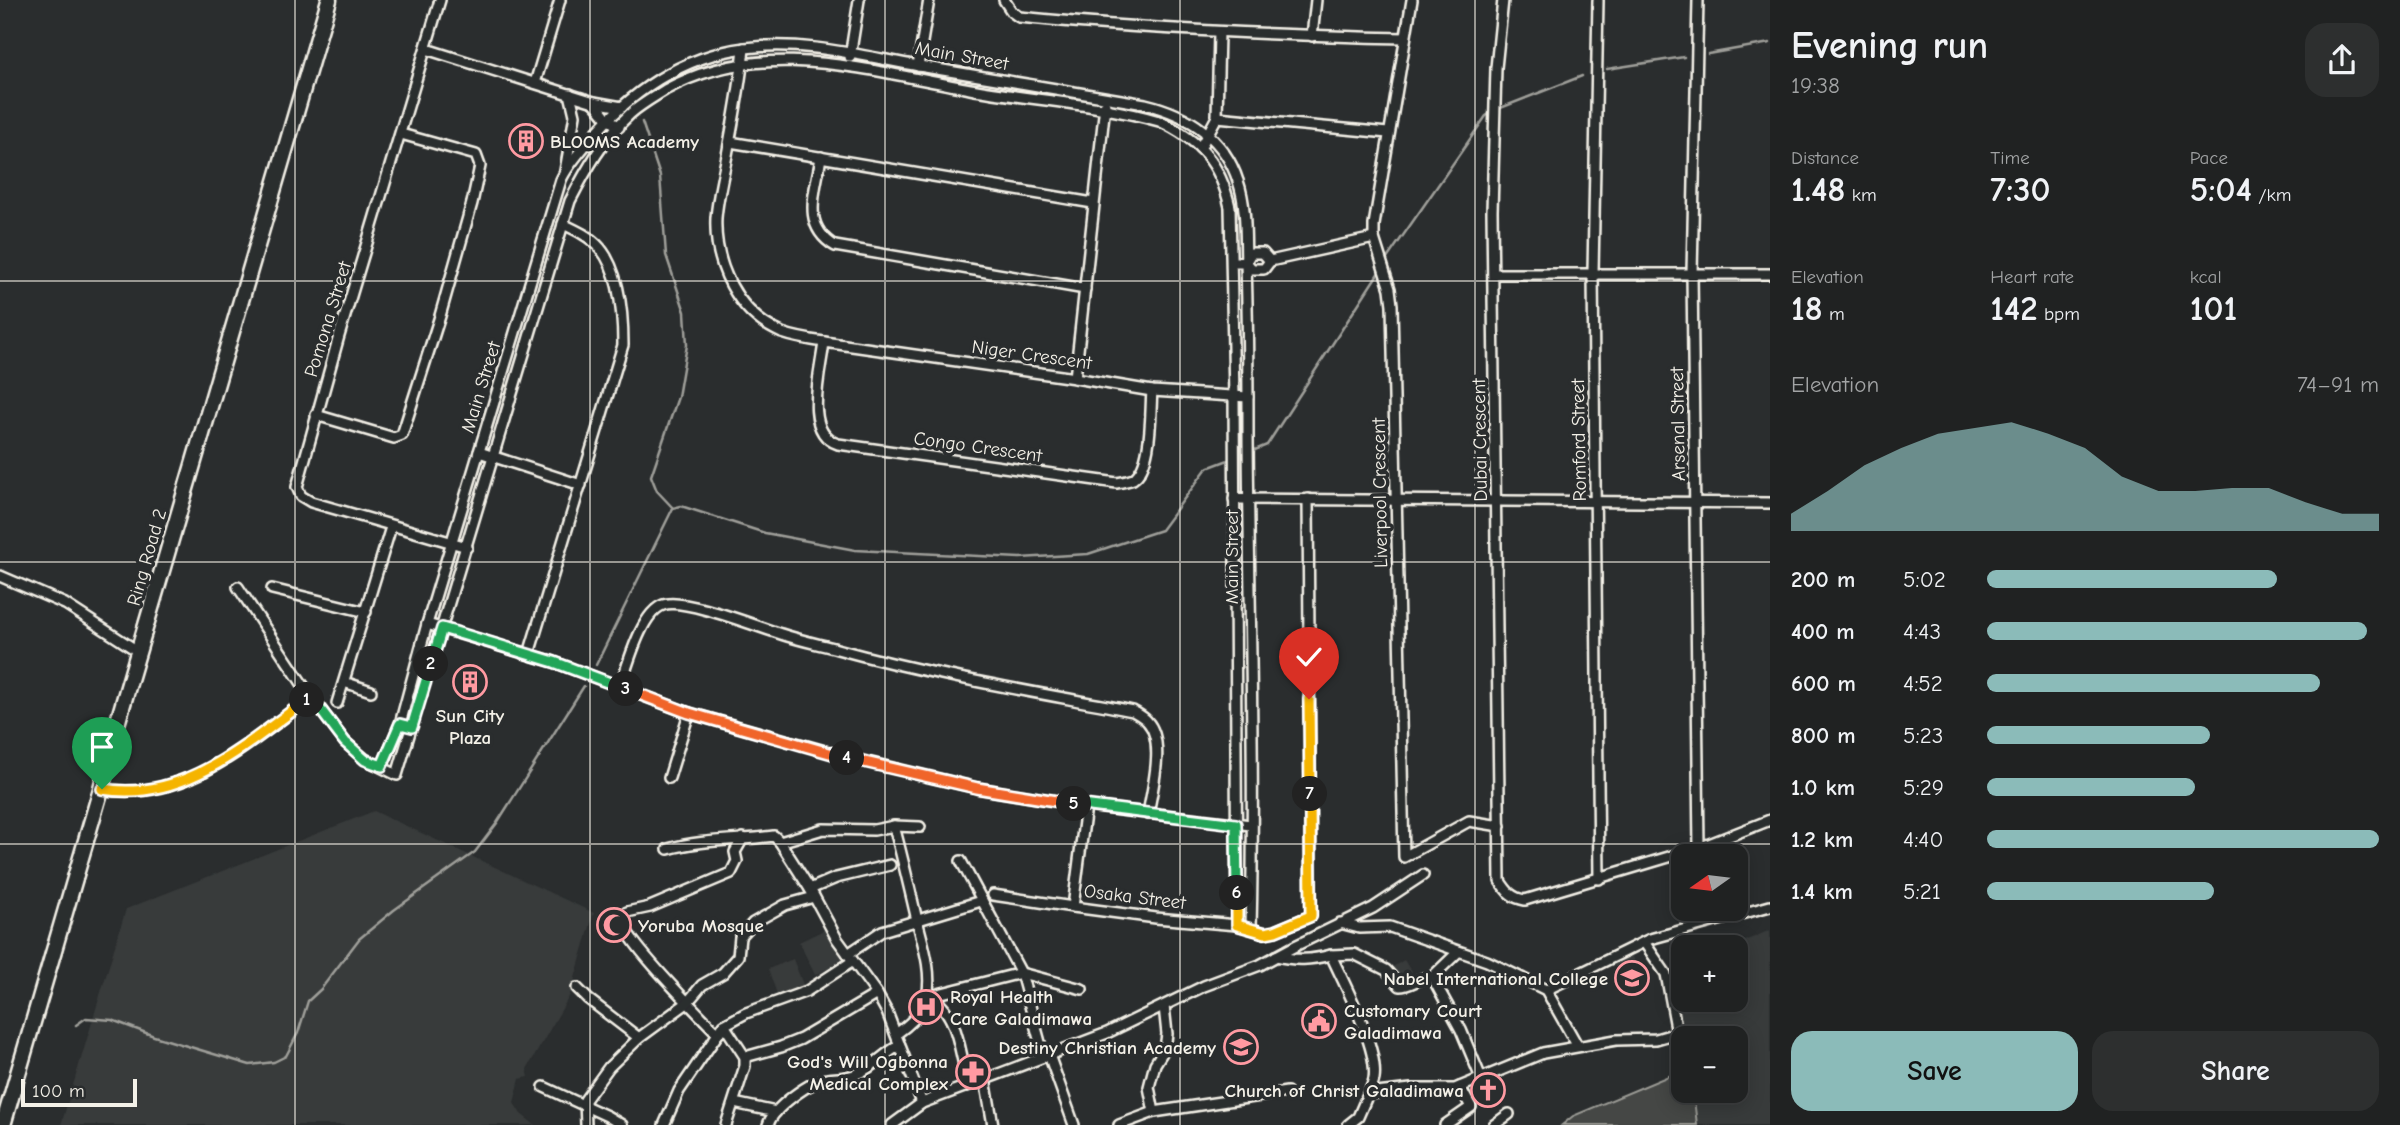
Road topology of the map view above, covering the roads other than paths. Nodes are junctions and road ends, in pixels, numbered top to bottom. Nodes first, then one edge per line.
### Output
1 (329, 0) edge
2 (440, 0) edge
3 (560, 0) edge
4 (859, 0) edge
5 (929, 0) edge
6 (1004, 0) edge
7 (1316, 0) edge
8 (1412, 0) edge
9 (1503, 0) edge
10 (1598, 0) edge
11 (1698, 0) edge
12 (1219, 33) junction
13 (1312, 36) junction
14 (1405, 38) junction
15 (744, 48) junction
16 (426, 49) junction
17 (851, 53) junction
18 (742, 63) junction
19 (918, 66) junction
20 (848, 68) junction
21 (535, 83) junction
22 (570, 94) junction
23 (1106, 97) junction
24 (594, 102) junction
25 (621, 106) junction
26 (1104, 110) junction
27 (631, 114) junction
28 (1217, 117) junction
29 (608, 119) junction
30 (619, 127) junction
31 (1209, 133) junction
32 (1388, 133) junction
33 (401, 134) junction
34 (730, 142) junction
35 (1200, 148) junction
36 (821, 157) junction
37 (565, 172) junction
38 (1093, 203) junction
39 (563, 224) junction
40 (1374, 238) junction
41 (1233, 262) junction
42 (1246, 262) junction
43 (1594, 273) junction
44 (1692, 273) junction
45 (1494, 274) junction
46 (1770, 274) edge
47 (1085, 289) junction
48 (824, 342) junction
49 (1075, 378) junction
50 (1152, 391) junction
51 (1234, 396) junction
52 (1248, 397) junction
53 (316, 415) junction
54 (479, 452) junction
55 (493, 457) junction
56 (581, 485) junction
57 (1248, 498) junction
58 (1234, 499) junction
59 (1308, 499) junction
60 (1396, 501) junction
61 (1695, 501) junction
62 (1497, 502) junction
63 (1596, 502) junction
64 (1770, 503) edge
65 (391, 527) junction
66 (451, 542) junction
67 (467, 547) junction
68 (0, 576) edge
69 (238, 587) dead end
70 (272, 589) dead end
71 (366, 612) junction
72 (427, 624) junction
73 (442, 628) junction
74 (139, 652) junction
75 (528, 654) junction
76 (415, 666) junction
77 (429, 671) junction
78 (344, 682) junction
79 (620, 687) junction
80 (371, 691) dead end
81 (311, 697) junction
82 (337, 703) dead end
83 (689, 713) junction
84 (400, 724) junction
85 (412, 727) junction
86 (382, 766) junction
87 (670, 778) dead end
88 (102, 789) junction
89 (1086, 806) junction
90 (1148, 814) junction
91 (1770, 820) edge
92 (1236, 824) junction
93 (1251, 825) junction
94 (894, 826) junction
95 (1500, 826) junction
96 (920, 827) dead end
97 (743, 838) junction
98 (780, 842) junction
99 (1699, 844) edge
100 (1709, 844) edge
101 (668, 849) dead end
102 (1671, 857) edge
103 (961, 861) dead end
104 (897, 863) junction
105 (1423, 875) dead end
106 (1599, 879) junction
107 (812, 893) junction
108 (993, 895) dead end
109 (981, 901) junction
110 (1770, 906) edge
111 (1073, 907) junction
112 (917, 919) junction
113 (1340, 923) junction
114 (1237, 925) junction
115 (1251, 928) junction
116 (1644, 942) junction
117 (1458, 952) junction
118 (1331, 955) junction
119 (1276, 956) junction
120 (850, 957) junction
121 (1021, 973) junction
122 (1432, 977) junction
123 (578, 988) dead end
124 (1082, 989) dead end
125 (1546, 990) junction
126 (877, 995) junction
127 (934, 996) junction
128 (687, 1003) junction
129 (1164, 1006) junction
130 (721, 1030) junction
131 (896, 1034) junction
132 (639, 1038) junction
133 (900, 1045) junction
134 (1577, 1045) junction
135 (1047, 1056) junction
136 (745, 1057) junction
137 (1481, 1078) junction
138 (985, 1079) junction
139 (969, 1084) junction
140 (544, 1087) dead end
141 (1460, 1087) junction
142 (1287, 1092) dead end
143 (1368, 1094) junction
144 (734, 1103) junction
145 (922, 1103) junction
146 (584, 1107) junction
147 (776, 1112) junction
148 (1154, 1112) junction
149 (1509, 1114) dead end
150 (3, 1125) edge
151 (586, 1125) edge
152 (622, 1125) edge
153 (664, 1125) edge
154 (726, 1125) edge
155 (768, 1125) edge
156 (892, 1125) edge
157 (993, 1125) edge
158 (1074, 1125) edge
159 (1119, 1125) edge
160 (1348, 1125) edge
161 (1446, 1125) edge
162 (1494, 1125) edge

1 - 74 main road, Ring Road 2
2 - 16 street, Pomona Street
3 - 21 street
4 - 17 street
5 - 19 street
6 - 12 street
7 - 13 street
8 - 14 street, Liverpool Crescent
9 - 45 street, Dubai Crescent
10 - 43 street, Romford Street
11 - 44 street, Arsenal Street
12 - 13 street
12 - 28 street
13 - 14 street
14 - 32 street, Liverpool Crescent
15 - 17 street, Main Street
15 - 18 street, Niger Crescent
15 - 25 street, Main Street
16 - 21 street
16 - 33 street, Pomona Street
17 - 19 street, Main Street
17 - 20 street
18 - 20 street, Main Street
18 - 27 street, Main Street
18 - 34 street, Niger Crescent
19 - 23 street, Main Street
20 - 26 street, Main Street
21 - 22 street
22 - 24 street
22 - 37 street
23 - 26 street
23 - 31 street, Main Street
24 - 25 street
24 - 29 street
25 - 27 street
25 - 29 street, Main Street
26 - 35 street, Main Street
26 - 38 street
27 - 30 street, Main Street
28 - 31 street
28 - 32 street
29 - 30 street
29 - 37 street, Main Street
30 - 39 street, Main Street
31 - 35 street
31 - 42 street, Main Street
32 - 40 street, Liverpool Crescent
33 - 53 street, Pomona Street
33 - 53 street
34 - 36 street
34 - 48 street, Niger Crescent
35 - 41 street, Main Street
36 - 38 street
36 - 47 street
37 - 54 street, Main Street
38 - 47 street
39 - 55 street, Main Street
39 - 56 street
40 - 42 street
40 - 60 street, Liverpool Crescent
41 - 42 street
41 - 51 street, Main Street
42 - 52 street, Main Street
43 - 44 street
43 - 45 street
43 - 63 street, Romford Street
44 - 46 street
44 - 61 street, Arsenal Street
45 - 62 street, Dubai Crescent
47 - 49 street
48 - 49 street, Niger Crescent
48 - 50 street, Congo Crescent
49 - 50 street, Niger Crescent
50 - 51 street, Niger Crescent
51 - 52 street, Niger Crescent
51 - 58 street, Main Street
52 - 57 street, Main Street
53 - 65 street, Pomona Street
54 - 55 street
54 - 66 street, Main Street
55 - 56 street
55 - 67 street, Main Street
56 - 75 street
57 - 58 street
57 - 59 street
57 - 93 street, Main Street
58 - 92 street, Main Street
59 - 60 street
59 - 115 street, Osaka Street
60 - 62 street
60 - 95 street, Liverpool Crescent
61 - 63 street
61 - 64 street
61 - 99 street, Arsenal Street
62 - 63 street
62 - 95 street, Dubai Crescent
63 - 106 street, Romford Street
65 - 66 street, Pomona Street
65 - 71 street
66 - 67 street, Pomona Street
66 - 72 street, Main Street
67 - 73 street, Main Street
68 - 74 street
69 - 81 street
70 - 71 street
71 - 78 street
72 - 73 street
72 - 76 street, Main Street
73 - 75 street
73 - 77 street, Main Street
74 - 88 main road, Ring Road 2
75 - 79 street
76 - 77 street
76 - 84 street, Main Street
77 - 85 street, Main Street
78 - 80 street
78 - 82 street
79 - 83 street
79 - 90 street
81 - 86 street
81 - 88 street
83 - 87 street
83 - 89 street
84 - 85 street
84 - 86 street, Main Street
85 - 86 street, Main Street
88 - 150 main road, Ring Road 2
89 - 90 street
89 - 111 street, Osaka Street
90 - 92 street
91 - 100 street
92 - 93 street
92 - 114 street, Main Street
93 - 115 street, Main Street
94 - 96 street
94 - 98 street
94 - 104 street
95 - 106 street, Dubai Crescent
97 - 98 street
97 - 101 street
97 - 128 street
98 - 107 street
102 - 106 street
103 - 109 street
104 - 107 street
104 - 112 street
105 - 113 street
107 - 120 street
107 - 128 street
108 - 111 street
109 - 112 street
109 - 121 street
110 - 116 street
111 - 114 street, Osaka Street
112 - 120 street
112 - 127 street
113 - 117 street
113 - 119 street
114 - 115 street, Osaka Street
116 - 125 street
116 - 134 street
117 - 122 street
117 - 125 street
118 - 119 street
118 - 122 street
118 - 143 street
119 - 129 street
120 - 126 street
120 - 130 street
121 - 124 street
121 - 127 street
121 - 135 street
122 - 137 street
123 - 132 street
125 - 134 street
126 - 131 street
126 - 136 street
127 - 131 street
127 - 139 street
128 - 130 street
128 - 132 street
129 - 135 street
129 - 148 street
130 - 136 street
130 - 153 street
131 - 133 street
132 - 146 street
133 - 145 street
133 - 147 street
134 - 137 street
135 - 138 street
135 - 158 street
136 - 144 street
137 - 141 street
138 - 139 street
138 - 157 street
139 - 145 street
140 - 146 street
141 - 143 street
141 - 161 street
142 - 148 street
143 - 160 street
144 - 147 street
144 - 154 street
145 - 156 street
146 - 151 street
146 - 152 street
147 - 155 street
148 - 159 street
149 - 162 street

